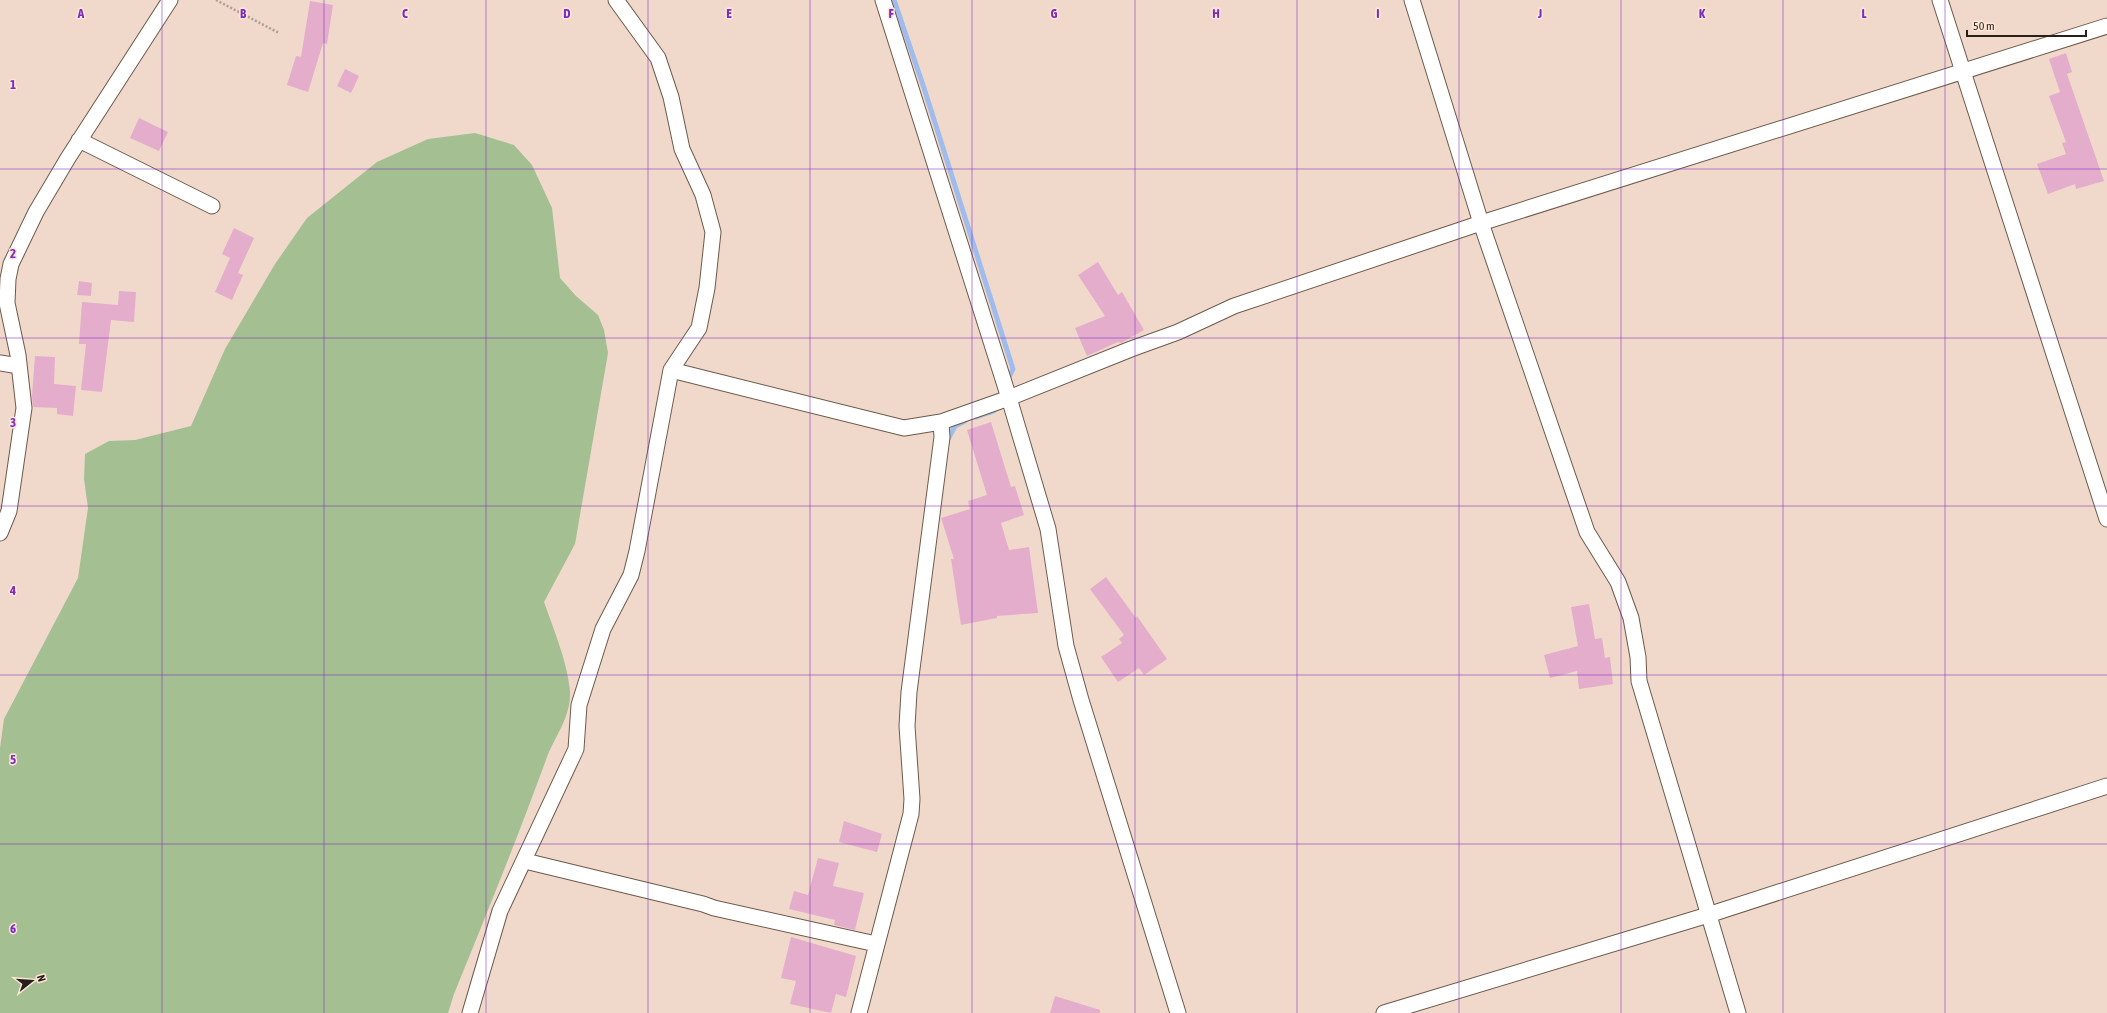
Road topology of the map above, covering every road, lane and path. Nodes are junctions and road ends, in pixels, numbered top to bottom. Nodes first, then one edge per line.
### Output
1 (170, 0) edge
2 (216, 0) edge
3 (616, 0) edge
4 (882, 0) edge
5 (1412, 0) edge
6 (1940, 0) edge
7 (2107, 26) edge
8 (279, 33) dead end
9 (1963, 72) junction
10 (79, 140) junction
11 (212, 206) dead end
12 (1481, 223) junction
13 (0, 363) edge
14 (19, 366) junction
15 (671, 370) junction
16 (1009, 398) junction
17 (941, 422) junction
18 (2107, 519) edge
19 (0, 533) edge
20 (2107, 786) edge
21 (526, 861) junction
22 (1708, 915) junction
23 (876, 944) junction
24 (470, 1013) edge
25 (859, 1013) edge
26 (1178, 1013) edge
27 (1384, 1013) edge
28 (1738, 1013) edge

1 - 10 street
2 - 8 path
3 - 15 street
4 - 16 street
5 - 12 street
6 - 9 street
7 - 9 street
9 - 12 street
9 - 18 street
10 - 11 street
10 - 14 street
12 - 16 street
12 - 22 street
13 - 14 street
14 - 19 street
15 - 17 street
15 - 21 street
16 - 17 street
16 - 26 street
17 - 23 street
20 - 22 street
21 - 23 street
21 - 24 street
22 - 27 street
22 - 28 street
23 - 25 street

